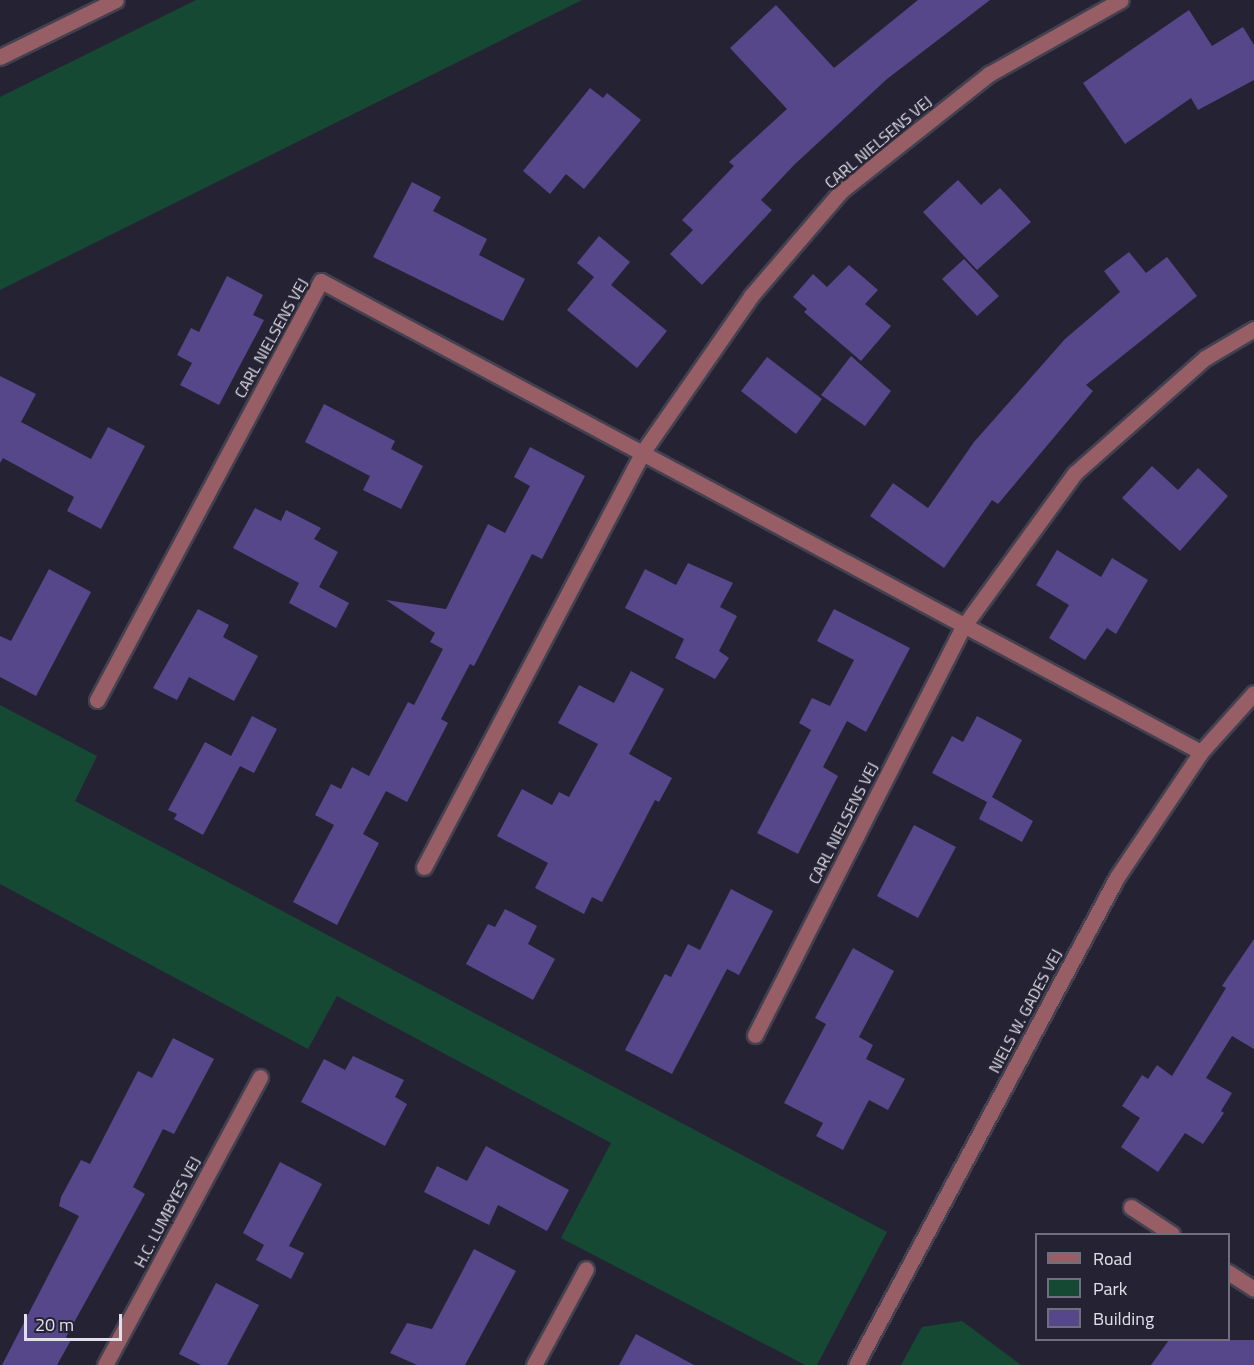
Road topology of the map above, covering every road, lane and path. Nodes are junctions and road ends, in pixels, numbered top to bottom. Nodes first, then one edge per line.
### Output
1 (116, 0) edge
2 (1121, 0) edge
3 (0, 57) edge
4 (1254, 329) edge
5 (642, 453) junction
6 (963, 627) junction
7 (1254, 693) edge
8 (97, 700) dead end
9 (1201, 752) junction
10 (424, 867) dead end
11 (755, 1035) dead end
12 (260, 1077) dead end
13 (1131, 1207) dead end
14 (1170, 1233) edge
15 (586, 1269) dead end
16 (1230, 1273) edge
17 (1254, 1289) edge
18 (105, 1365) edge
19 (534, 1365) edge
20 (856, 1365) edge

1 - 3 street
2 - 5 street, CARL NIELSENS VEJ
4 - 6 street, CARL NIELSENS VEJ
5 - 6 street, CARL NIELSENS VEJ
5 - 8 street, CARL NIELSENS VEJ
5 - 10 street, CARL NIELSENS VEJ
6 - 9 street, CARL NIELSENS VEJ
6 - 11 street, CARL NIELSENS VEJ
7 - 9 street, NIELS W. GADES VEJ
9 - 20 street, NIELS W. GADES VEJ
12 - 18 street, H.C. LUMBYES VEJ
13 - 14 street
15 - 19 street
16 - 17 street

